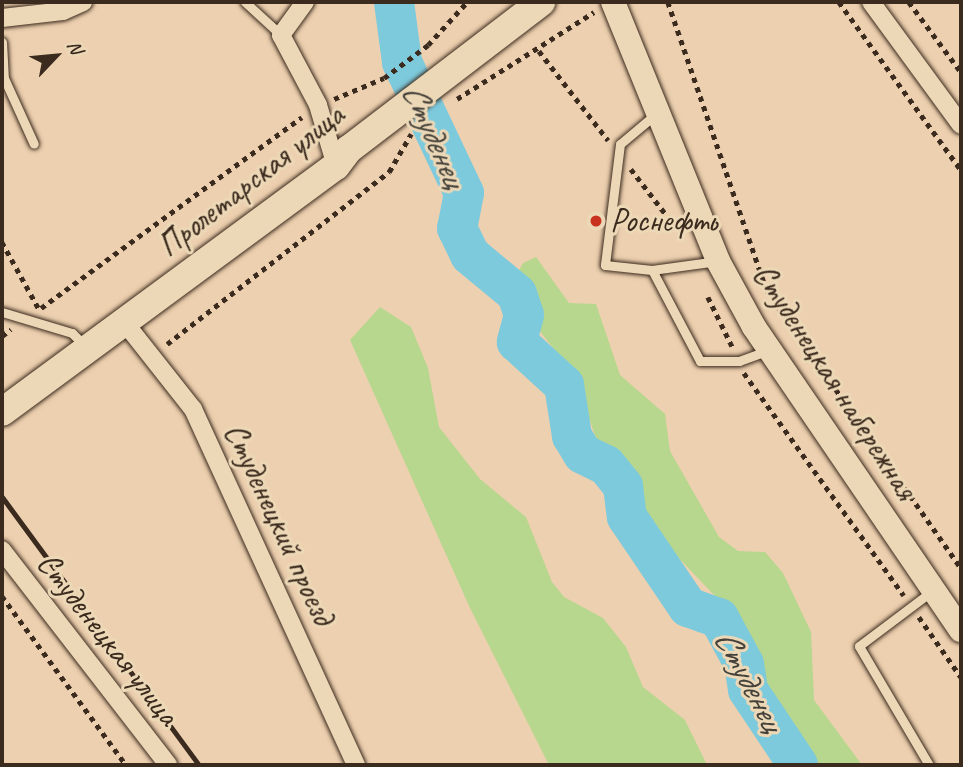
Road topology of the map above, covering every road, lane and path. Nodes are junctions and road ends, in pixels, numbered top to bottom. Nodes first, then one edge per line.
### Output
1 (83, 2) edge
2 (245, 2) edge
3 (305, 2) edge
4 (467, 2) edge
5 (541, 2) edge
6 (604, 2) edge
7 (613, 2) edge
8 (668, 2) edge
9 (839, 2) edge
10 (871, 2) edge
11 (909, 2) edge
12 (2, 18) edge
13 (281, 35) junction
14 (2, 42) edge
15 (961, 72) edge
16 (453, 101) dead end
17 (318, 105) junction
18 (658, 112) junction
19 (961, 125) edge
20 (411, 135) dead end
21 (34, 144) dead end
22 (343, 158) junction
23 (961, 170) edge
24 (2, 242) edge
25 (718, 261) junction
26 (652, 270) junction
27 (39, 309) junction
28 (2, 312) edge
29 (25, 319) junction
30 (125, 323) junction
31 (2, 336) edge
32 (167, 344) dead end
33 (88, 350) junction
34 (769, 350) junction
35 (2, 412) edge
36 (2, 550) edge
37 (961, 568) edge
38 (934, 590) junction
39 (2, 596) edge
40 (961, 630) edge
41 (126, 765) edge
42 (168, 765) edge
43 (356, 765) edge
44 (929, 765) edge

1 - 12 street
2 - 13 lane
3 - 13 street
4 - 17 path
5 - 22 main road, Пролетарская улица
6 - 16 path
7 - 18 street, Студенецкая набережная
8 - 37 path
9 - 23 path
10 - 19 street
11 - 15 path
13 - 17 street
14 - 21 lane
17 - 22 street
17 - 27 path
18 - 25 street, Студенецкая набережная
18 - 26 lane
20 - 32 path
22 - 30 main road, Пролетарская улица
24 - 27 path
25 - 26 lane
25 - 34 street, Студенецкая набережная
26 - 34 lane
27 - 29 path
28 - 29 lane
29 - 31 path
29 - 33 lane
30 - 33 main road, Пролетарская улица
30 - 43 street, Студенецкий проезд
33 - 35 main road, Пролетарская улица
34 - 38 street, Студенецкая набережная
36 - 42 street, Студенецкая улица
38 - 40 street, Студенецкая набережная
38 - 44 lane
39 - 41 path

